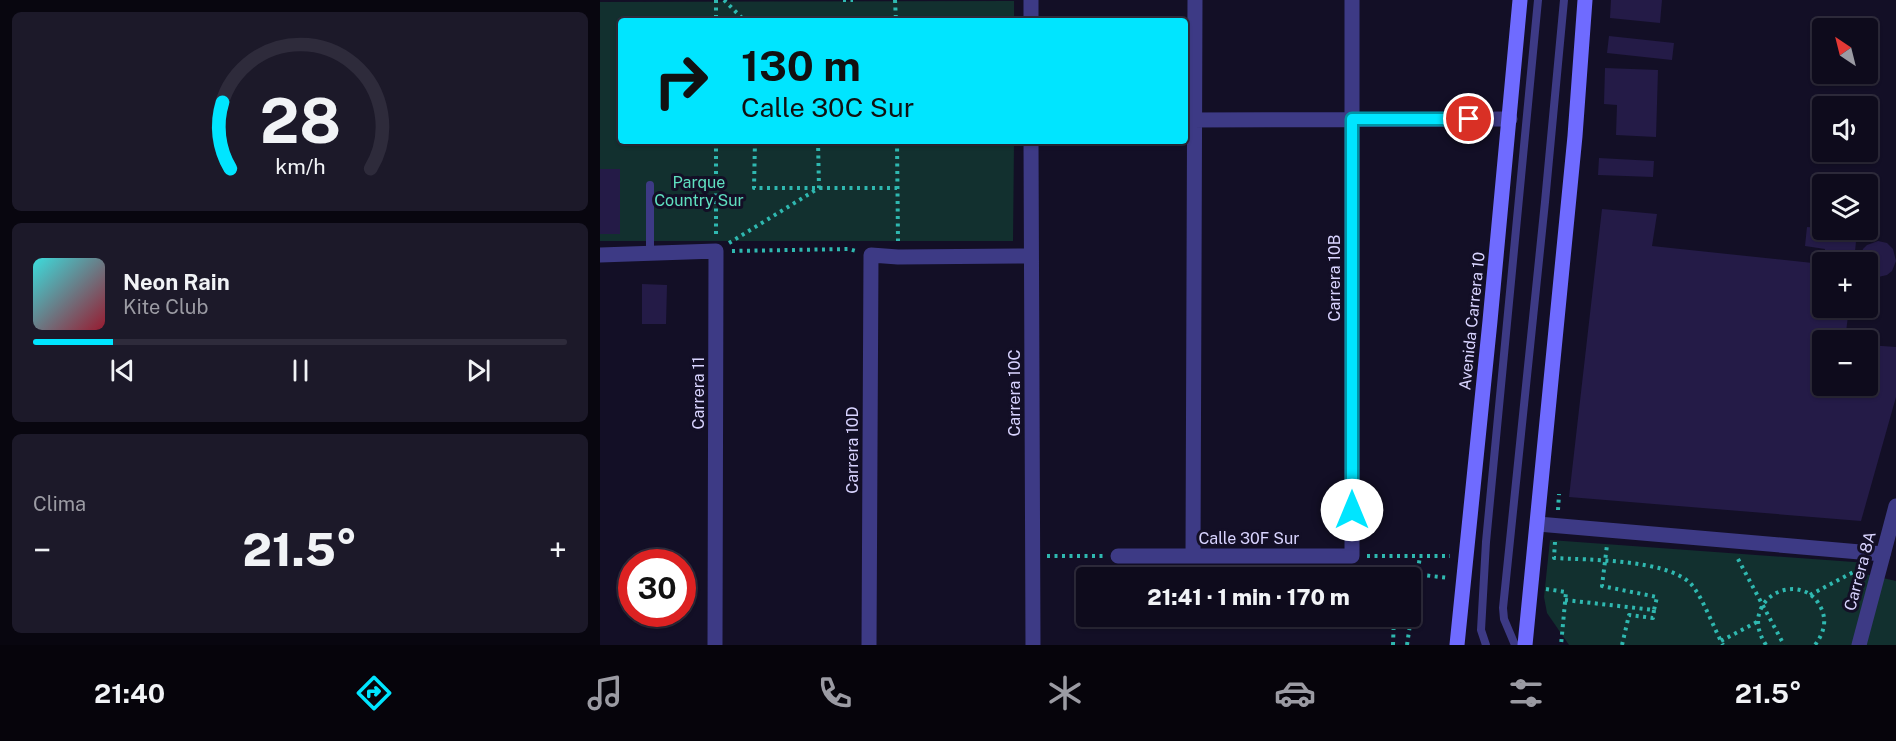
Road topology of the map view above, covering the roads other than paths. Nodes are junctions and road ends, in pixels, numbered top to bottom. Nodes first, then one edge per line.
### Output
1 (1031, 0) edge
2 (1195, 0) edge
3 (1352, 0) edge
4 (1520, 0) edge
5 (1538, 0) edge
6 (1564, 0) edge
7 (1585, 0) edge
8 (1031, 18) edge
9 (1352, 119) junction
10 (1510, 119) junction
11 (1190, 120) edge
12 (1031, 144) edge
13 (650, 185) dead end
14 (650, 253) junction
15 (600, 255) edge
16 (1031, 256) junction
17 (1896, 506) edge
18 (1538, 524) junction
19 (1883, 554) junction
20 (1118, 556) road end
21 (1193, 556) junction
22 (1352, 556) joint
23 (1458, 643) edge
24 (715, 645) edge
25 (869, 645) edge
26 (1033, 645) edge
27 (1486, 645) edge
28 (1515, 645) edge
29 (1525, 645) edge
30 (1859, 645) edge

1 - 8 street
2 - 11 street
3 - 9 street, Carrera 10B
4 - 10 main road, Avenida Carrera 10
5 - 27 lane
6 - 28 lane
7 - 18 main road
9 - 10 street
9 - 11 street
9 - 22 street, Carrera 10B
10 - 23 main road, Avenida Carrera 10
11 - 21 street
12 - 16 street, Carrera 10C
13 - 14 lane
14 - 15 street
14 - 24 street, Carrera 11
16 - 25 street, Carrera 10D
16 - 26 street, Carrera 10C
17 - 19 street, Carrera 8A
18 - 19 street
18 - 29 main road
19 - 30 street, Carrera 8A
20 - 21 street, Calle 30F Sur
21 - 22 street, Calle 30F Sur

